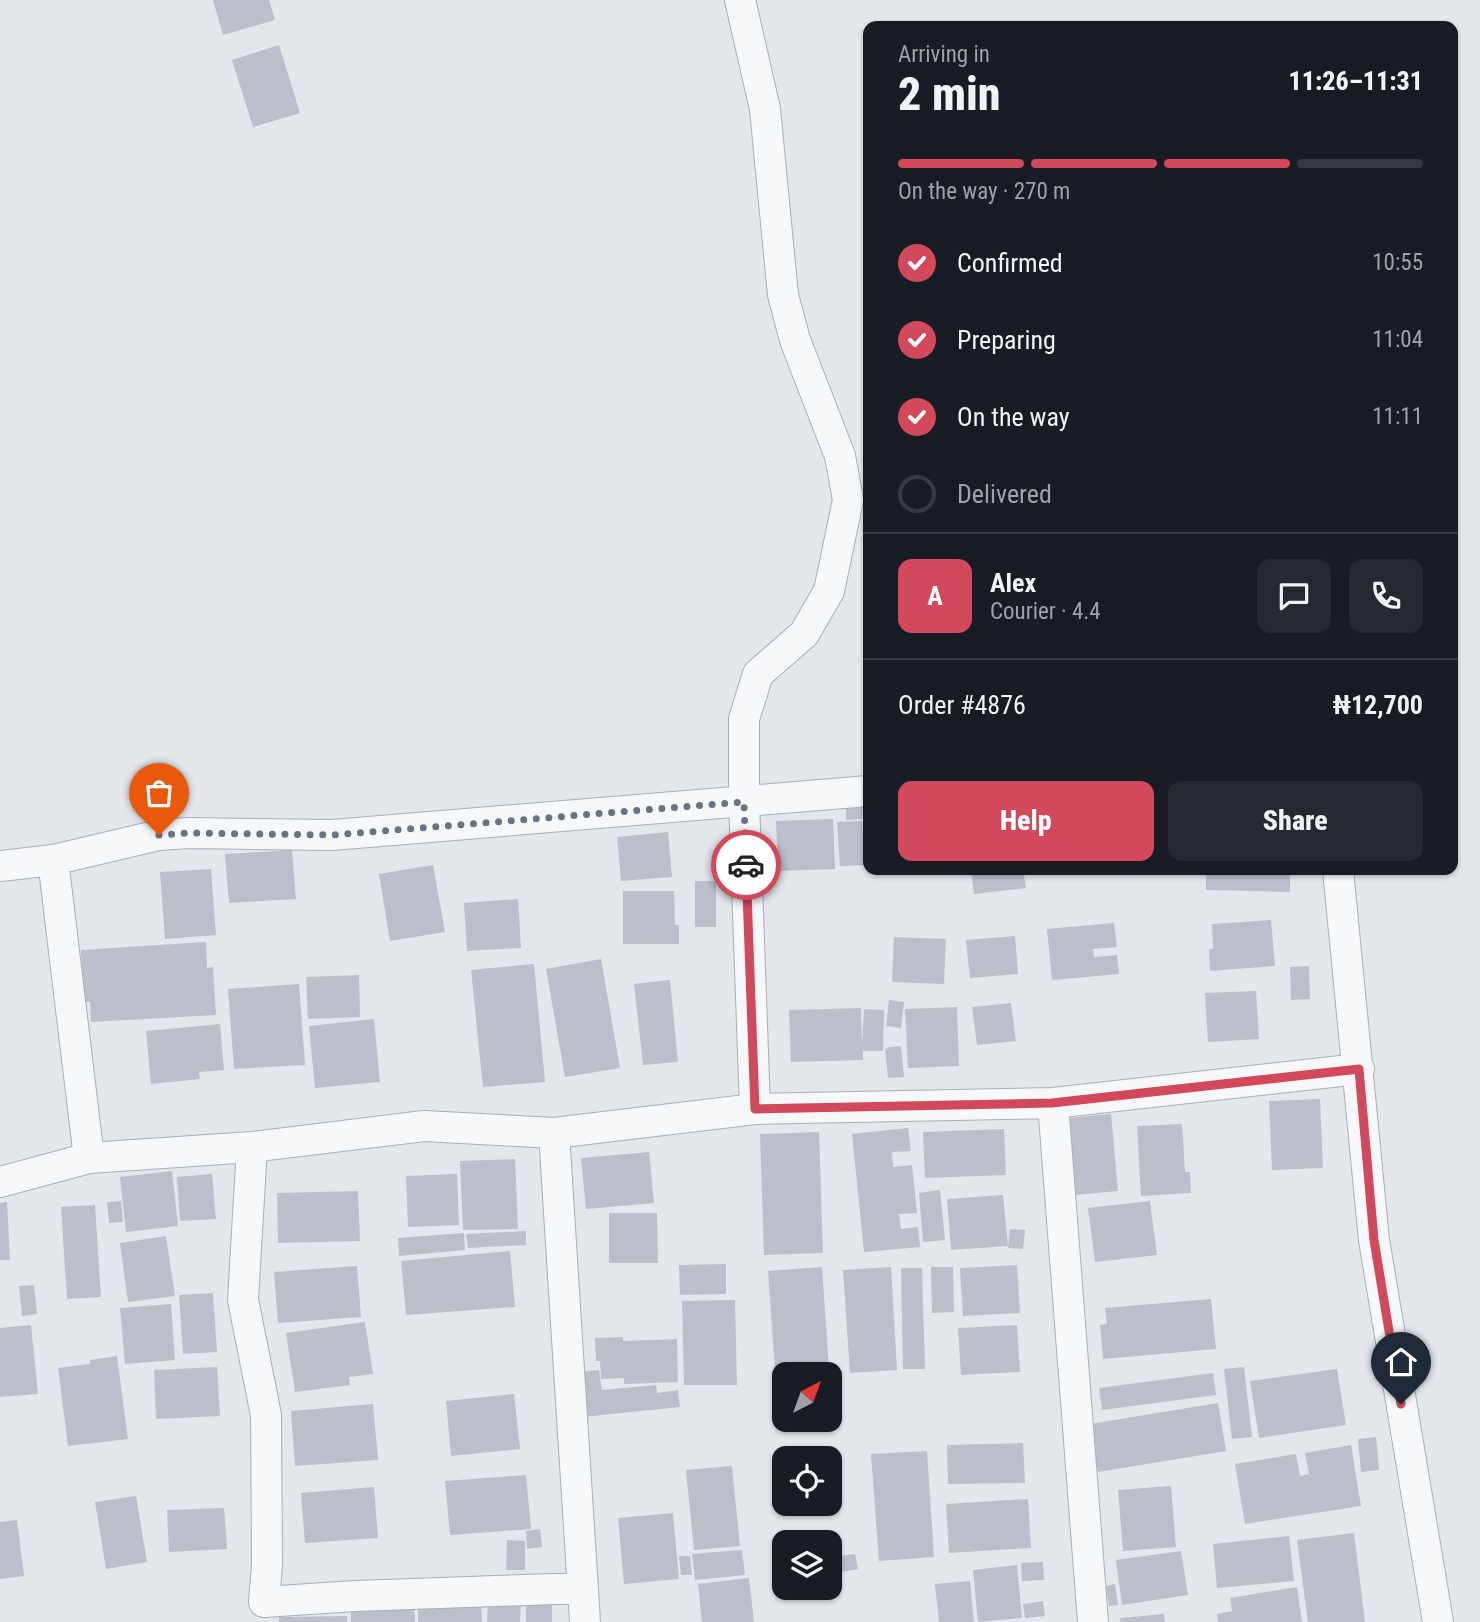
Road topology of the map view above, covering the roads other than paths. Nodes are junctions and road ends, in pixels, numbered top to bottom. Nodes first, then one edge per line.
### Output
1 (740, 0) edge
2 (863, 791) edge
3 (744, 802) junction
4 (53, 860) junction
5 (0, 866) edge
6 (1339, 875) edge
7 (1359, 1069) junction
8 (1052, 1103) junction
9 (755, 1109) junction
10 (554, 1133) junction
11 (252, 1147) junction
12 (89, 1158) junction
13 (0, 1182) edge
14 (583, 1588) junction
15 (264, 1612) edge
16 (585, 1622) edge
17 (1093, 1622) edge
18 (1438, 1622) edge

1 - 3 street
2 - 3 street
3 - 4 street
3 - 9 street
4 - 5 street
4 - 12 street
6 - 7 street
7 - 8 street
7 - 18 street
8 - 9 street
8 - 17 street
9 - 10 street
10 - 11 street
10 - 14 street
11 - 12 street
11 - 15 street
12 - 13 street
14 - 15 street
14 - 16 street

